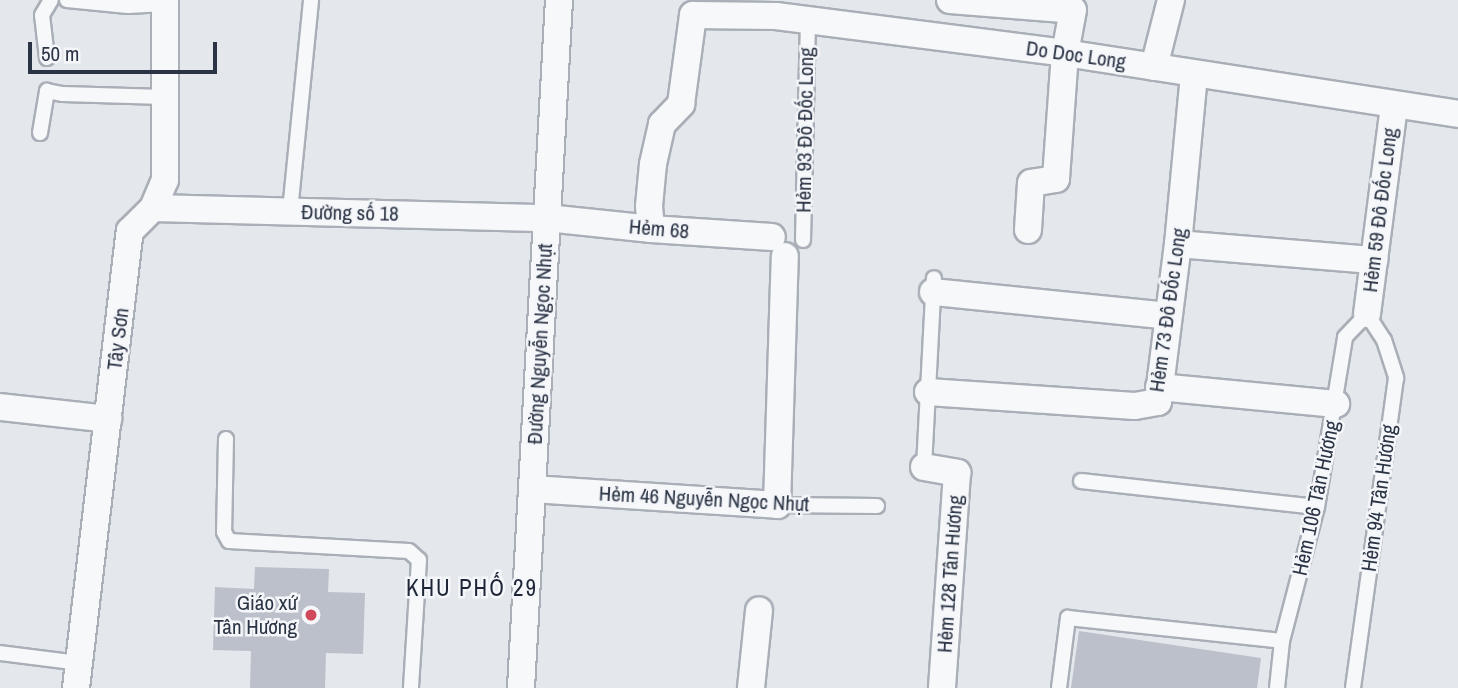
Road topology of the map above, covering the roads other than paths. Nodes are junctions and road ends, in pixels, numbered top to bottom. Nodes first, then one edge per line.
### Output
1 (51, 0) edge
2 (67, 0) edge
3 (311, 0) edge
4 (559, 0) edge
5 (948, 0) edge
6 (1171, 0) edge
7 (165, 2) edge
8 (1073, 5) edge
9 (777, 8) edge
10 (808, 20) junction
11 (943, 38) junction
12 (1065, 53) junction
13 (47, 58) dead end
14 (1154, 66) junction
15 (1194, 74) junction
16 (164, 97) junction
17 (1394, 106) junction
18 (1458, 114) edge
19 (40, 133) dead end
20 (153, 208) junction
21 (290, 211) junction
22 (547, 218) junction
23 (651, 229) junction
24 (1028, 230) dead end
25 (787, 244) junction
26 (1178, 244) junction
27 (1374, 260) junction
28 (934, 285) joint
29 (1367, 314) junction
30 (1168, 316) junction
31 (1159, 387) junction
32 (928, 392) junction
33 (1336, 404) junction
34 (0, 407) edge
35 (108, 419) junction
36 (226, 439) dead end
37 (925, 467) joint
38 (1081, 481) dead end
39 (532, 489) junction
40 (777, 505) junction
41 (877, 506) dead end
42 (1317, 507) junction
43 (758, 610) dead end
44 (1282, 641) junction
45 (0, 653) edge
46 (78, 675) edge
47 (411, 688) edge
48 (521, 688) edge
49 (751, 688) edge
50 (942, 688) edge
51 (1059, 688) edge
52 (1277, 688) edge
53 (1353, 688) edge

1 - 13 lane
2 - 7 lane
3 - 21 lane
4 - 22 street, Đường Nguyễn Ngọc Nhựt
5 - 8 street
5 - 11 street
6 - 14 street
7 - 16 street, Tây Sơn
8 - 12 street
9 - 10 street, Do Doc Long
9 - 23 street, Do Doc Long
10 - 11 street, Do Doc Long
10 - 25 lane, Hẻm 93 Đô Đốc Long
11 - 12 street, Do Doc Long
12 - 14 street, Do Doc Long
12 - 24 street
14 - 15 street, Do Doc Long
15 - 17 street, Do Doc Long
15 - 26 street, Hẻm 73 Đô Đốc Long
16 - 19 lane
16 - 20 street, Tây Sơn
17 - 18 street, Do Doc Long
17 - 27 street, Hẻm 59 Đô Đốc Long
20 - 21 street, Đường số 18
20 - 35 street, Tây Sơn
21 - 22 street, Đường số 18
22 - 23 street, Hẻm 68
22 - 39 street, Đường Nguyễn Ngọc Nhựt
23 - 25 street, Hẻm 68
25 - 40 street
26 - 27 street
26 - 30 street, Hẻm 73 Đô Đốc Long
27 - 29 street, Hẻm 59 Đô Đốc Long
28 - 30 street
28 - 32 lane, Hẻm 128 Tân Hương
29 - 33 lane, Hẻm 106 Tân Hương
29 - 53 lane, Hẻm 94 Tân Hương
30 - 31 street, Hẻm 73 Đô Đốc Long
31 - 32 street, Hẻm 73 Đô Đốc Long
31 - 33 street
32 - 37 lane, Hẻm 128 Tân Hương
33 - 42 lane, Hẻm 106 Tân Hương
34 - 35 street
35 - 46 street, Tây Sơn
36 - 47 lane
37 - 50 street, Hẻm 128 Tân Hương
38 - 42 lane
39 - 40 street, Hẻm 46 Nguyễn Ngọc Nhựt
39 - 48 street, Đường Nguyễn Ngọc Nhựt
40 - 41 lane, Hẻm 46 Nguyễn Ngọc Nhựt
42 - 44 lane, Hẻm 106 Tân Hương
43 - 49 street
44 - 51 lane
44 - 52 lane, Hẻm 106 Tân Hương
45 - 46 lane

